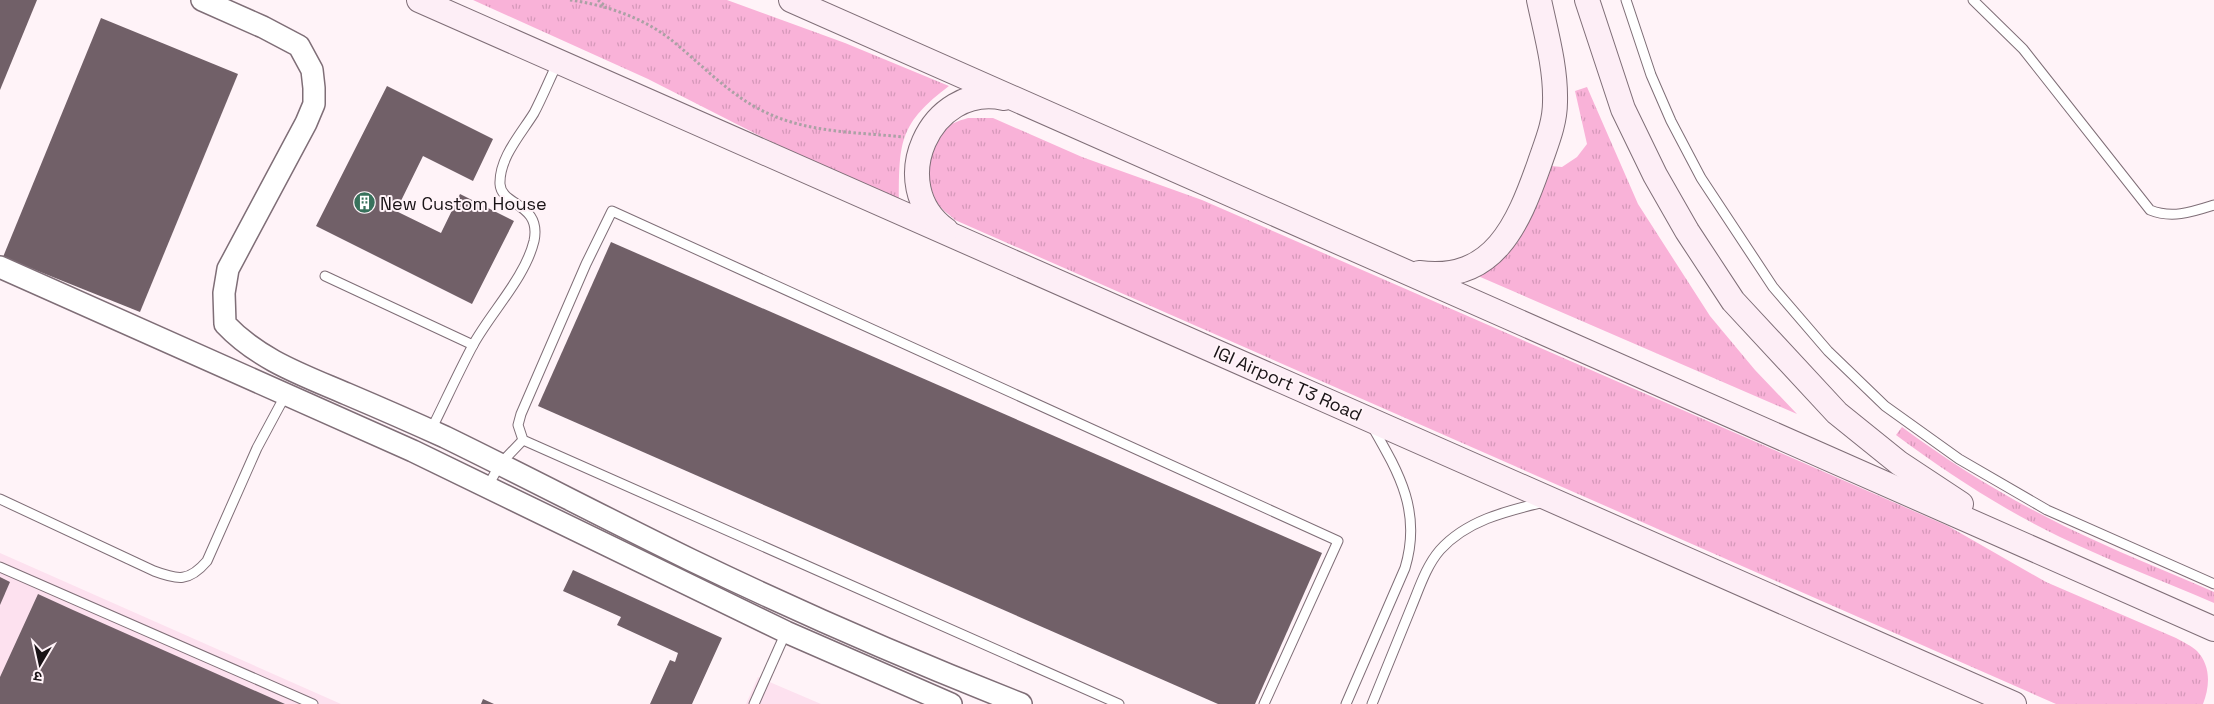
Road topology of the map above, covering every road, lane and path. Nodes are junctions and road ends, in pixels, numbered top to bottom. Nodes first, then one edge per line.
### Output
1 (202, 0) edge
2 (419, 0) edge
3 (570, 0) edge
4 (598, 0) edge
5 (791, 0) edge
6 (1539, 0) edge
7 (1587, 0) edge
8 (1626, 0) edge
9 (1973, 0) edge
10 (606, 8) junction
11 (558, 61) junction
12 (1020, 101) junction
13 (904, 137) dead end
14 (2214, 204) edge
15 (960, 239) junction
16 (0, 266) edge
17 (1404, 271) junction
18 (324, 276) dead end
19 (473, 345) junction
20 (286, 394) junction
21 (1368, 418) junction
22 (431, 431) junction
23 (522, 440) junction
24 (500, 464) junction
25 (488, 486) junction
26 (0, 499) edge
27 (1554, 500) junction
28 (2022, 543) junction
29 (0, 567) edge
30 (2214, 584) edge
31 (2177, 612) junction
32 (2214, 629) edge
33 (786, 632) junction
34 (2214, 645) edge
35 (312, 704) edge
36 (754, 704) edge
37 (951, 704) edge
38 (1021, 704) edge
39 (1119, 704) edge
40 (1264, 704) edge
41 (1346, 704) edge
42 (1372, 704) edge
43 (2014, 704) edge

1 - 22 street
2 - 11 main road
3 - 10 path
4 - 10 path
5 - 12 main road
6 - 17 main road
7 - 28 main road
8 - 30 lane
9 - 14 lane
10 - 13 path
11 - 15 main road
11 - 19 lane
12 - 15 main road
12 - 17 main road
15 - 21 main road, IGI Airport T3 Road
16 - 20 street
17 - 28 main road
18 - 19 lane
19 - 22 lane
20 - 25 street
20 - 26 lane
21 - 27 main road, IGI Airport T3 Road
21 - 41 lane
22 - 24 street
23 - 24 lane
23 - 39 lane
23 - 40 lane
24 - 25 lane
24 - 38 street
25 - 33 street
27 - 42 lane
27 - 43 main road, IGI Airport T3 Road
28 - 31 main road
29 - 35 lane
31 - 32 main road
31 - 34 main road
33 - 36 lane
33 - 37 street

